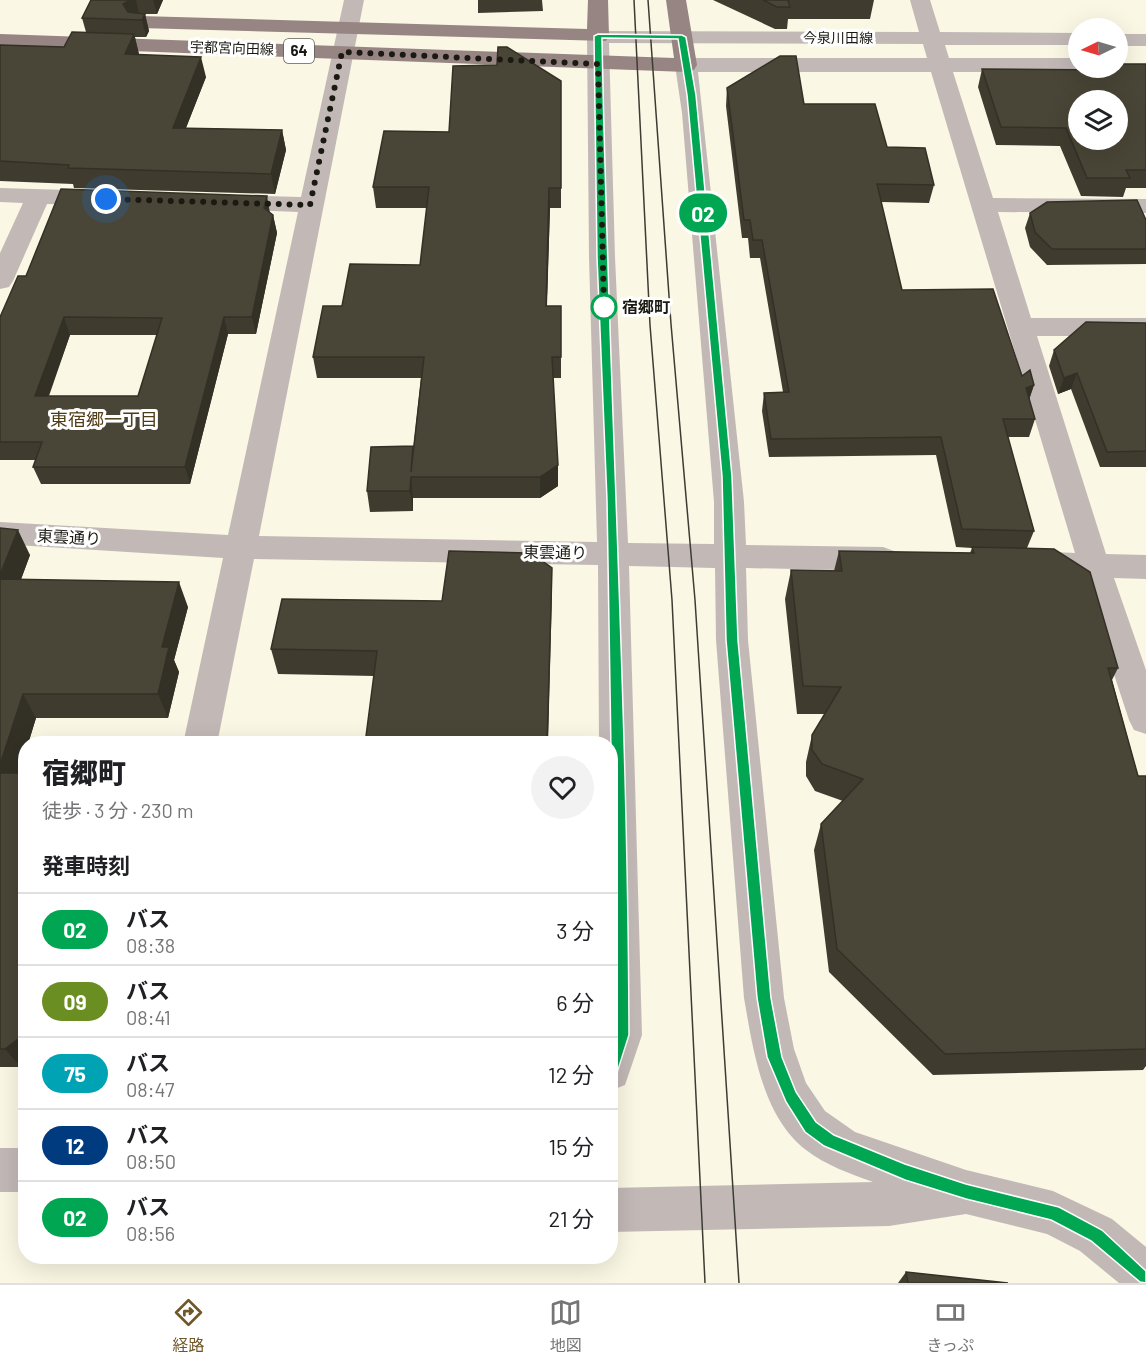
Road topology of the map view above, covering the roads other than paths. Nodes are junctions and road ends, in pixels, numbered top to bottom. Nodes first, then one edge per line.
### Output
1 (354, 0) edge
2 (598, 0) edge
3 (676, 0) edge
4 (920, 0) edge
5 (116, 21) edge
6 (598, 36) junction
7 (932, 38) junction
8 (1068, 39) edge
9 (0, 40) edge
10 (345, 40) junction
11 (1128, 40) edge
12 (1146, 40) edge
13 (684, 51) junction
14 (598, 64) junction
15 (940, 65) junction
16 (1068, 65) edge
17 (0, 195) edge
18 (38, 196) junction
19 (121, 199) edge
20 (204, 201) edge
21 (310, 205) junction
22 (984, 205) junction
23 (1146, 206) edge
24 (0, 281) edge
25 (1021, 327) junction
26 (1146, 327) edge
27 (0, 533) edge
28 (240, 546) junction
29 (613, 553) junction
30 (729, 555) junction
31 (916, 560) edge
32 (1011, 563) edge
33 (1094, 565) junction
34 (1146, 567) edge
35 (1146, 720) edge
36 (202, 736) edge
37 (616, 736) edge
38 (618, 821) edge
39 (618, 1047) edge
40 (0, 1170) edge
41 (18, 1170) edge
42 (966, 1192) junction
43 (618, 1210) edge
44 (1146, 1276) edge

1 - 10 street
2 - 6 main road
3 - 13 main road
4 - 7 street
5 - 10 main road, 宇都宮向田線 / 64
6 - 10 main road, 宇都宮向田線 / 64
6 - 13 street, 今泉川田線
6 - 14 street
7 - 8 street, 今泉川田線
7 - 13 street, 今泉川田線
7 - 15 street
9 - 10 main road, 宇都宮向田線 / 64
10 - 14 main road, 宇都宮向田線 / 64
10 - 21 street
11 - 12 street
13 - 14 main road, 宇都宮向田線 / 64
13 - 15 street, 今泉川田線
13 - 30 street
14 - 29 street
15 - 16 street, 今泉川田線
15 - 22 street
17 - 18 street
18 - 19 street
18 - 24 street
20 - 21 street
21 - 28 street
22 - 23 street
22 - 25 street
25 - 26 street
25 - 33 street
27 - 28 street, 東雲通り
28 - 29 street, 東雲通り
28 - 36 street
29 - 30 street, 東雲通り
29 - 37 street
30 - 31 street, 東雲通り
30 - 42 street
32 - 33 street
33 - 34 street
33 - 35 street
38 - 39 street
40 - 41 street
42 - 43 street
42 - 44 street

